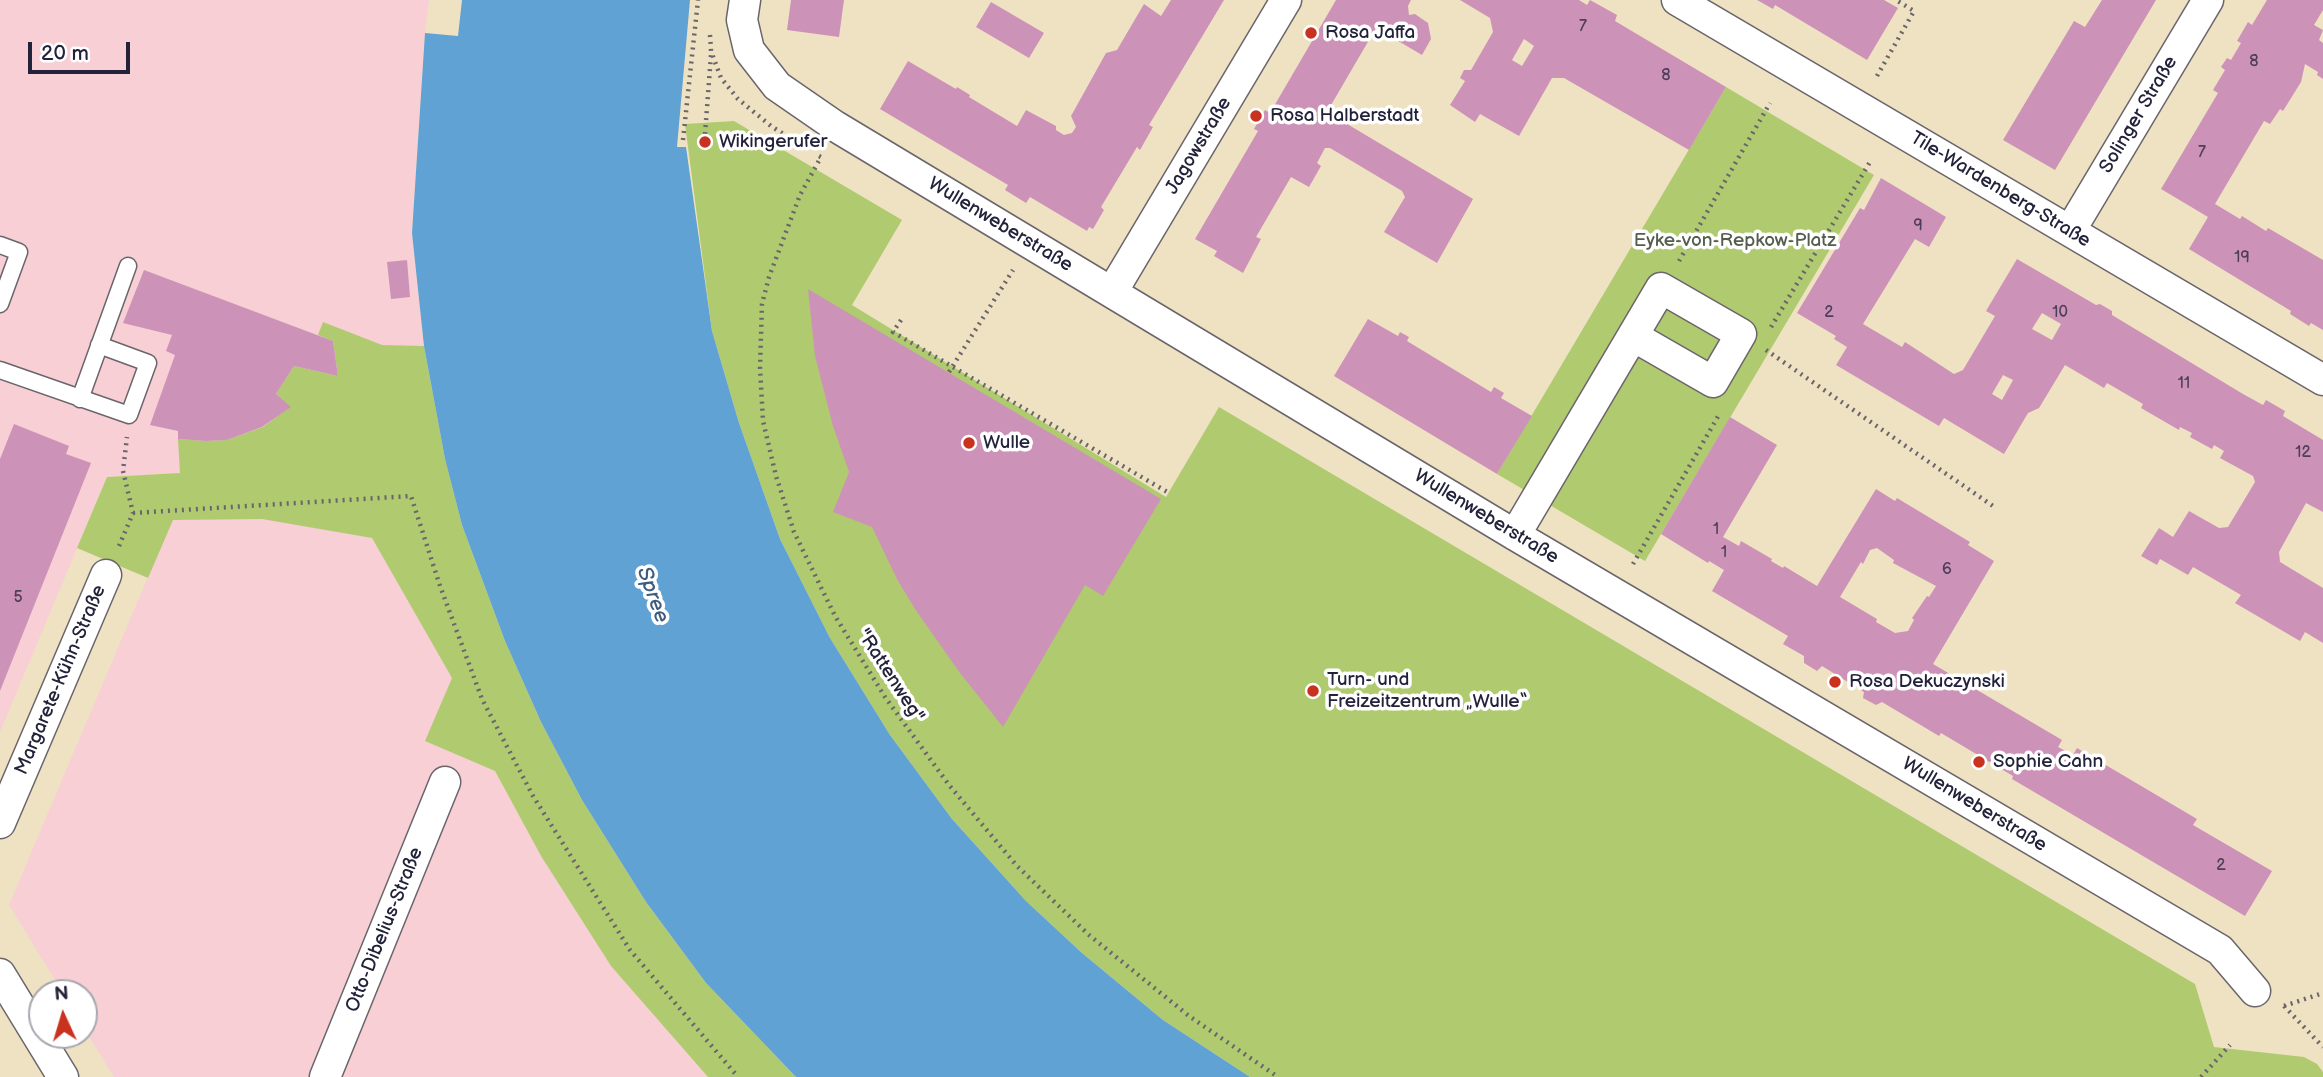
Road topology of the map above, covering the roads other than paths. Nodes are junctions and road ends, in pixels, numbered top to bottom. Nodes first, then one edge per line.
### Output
1 (1286, 0) edge
2 (1677, 0) edge
3 (2208, 0) edge
4 (744, 10) edge
5 (2070, 231) junction
6 (0, 245) edge
7 (128, 266) dead end
8 (1112, 292) junction
9 (0, 304) edge
10 (1633, 336) junction
11 (99, 345) junction
12 (0, 370) edge
13 (2323, 380) edge
14 (80, 399) junction
15 (1516, 535) junction
16 (106, 575) road end
17 (445, 782) dead end
18 (0, 823) edge
19 (0, 974) edge
20 (2255, 991) dead end
21 (63, 1077) edge
22 (325, 1077) edge

1 - 8 street, Jagowstraße
2 - 5 street, Tile-Wardenberg-Straße
3 - 5 street, Solinger Straße
4 - 8 street, Wullenweberstraße
5 - 13 street, Tile-Wardenberg-Straße
6 - 9 lane
7 - 11 lane
8 - 15 street, Wullenweberstraße
10 - 10 street
10 - 15 street
11 - 14 lane
11 - 14 lane
12 - 14 lane
15 - 20 street, Wullenweberstraße
16 - 18 street, Margarete-Kühn-Straße
17 - 22 street, Otto-Dibelius-Straße
19 - 21 street

